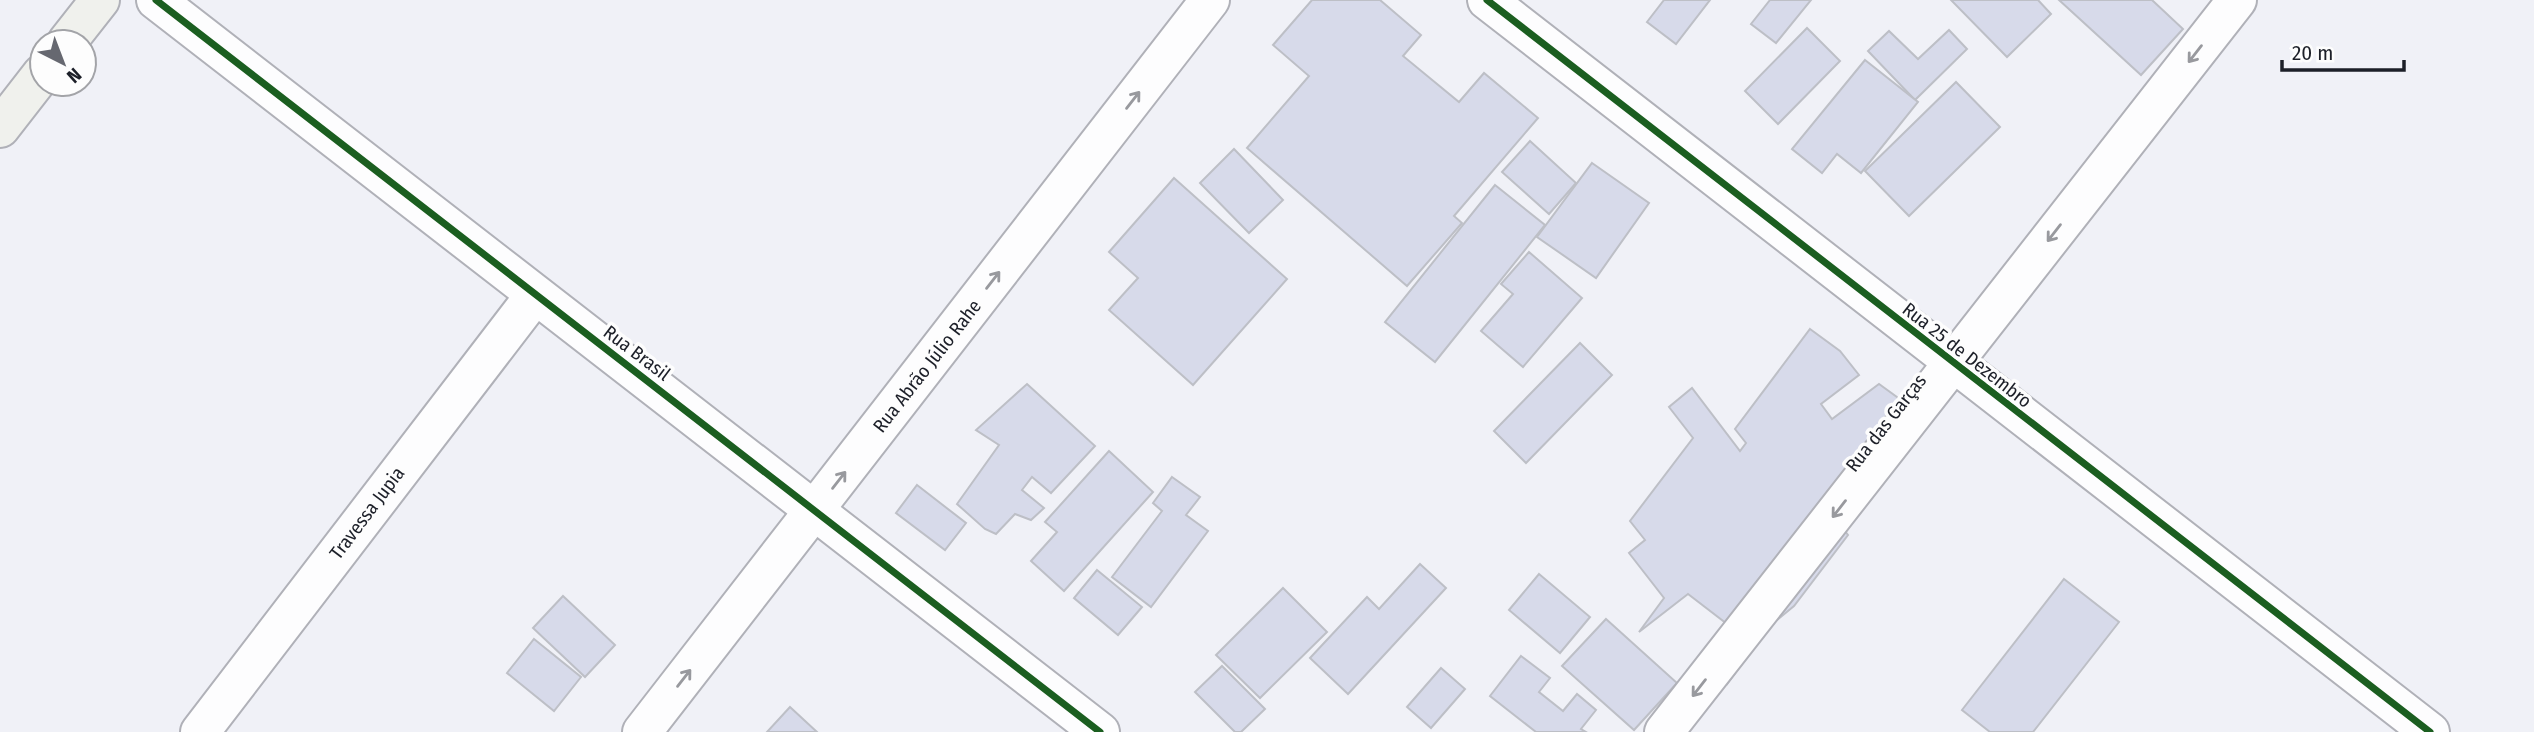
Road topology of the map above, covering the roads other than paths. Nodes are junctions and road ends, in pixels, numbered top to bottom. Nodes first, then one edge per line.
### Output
1 (100, 0) edge
2 (156, 0) edge
3 (1210, 0) edge
4 (1488, 0) edge
5 (2237, 0) edge
6 (78, 28) edge
7 (28, 92) edge
8 (0, 128) edge
9 (535, 295) junction
10 (1952, 363) junction
11 (816, 509) junction
12 (200, 732) edge
13 (642, 732) edge
14 (1100, 732) edge
15 (1664, 732) edge
16 (2430, 732) edge

1 - 6 main road
2 - 9 street, Rua Brasil
11 -> 3 street, Rua Abrão Júlio Rahe
4 - 10 street, Rua 25 de Dezembro
5 -> 10 street, Rua das Garças
7 - 8 main road
9 - 11 street, Rua Brasil
9 - 12 street, Travessa Jupia
10 -> 15 street, Rua das Garças
10 - 16 street, Rua 25 de Dezembro
13 -> 11 street, Rua Abrão Júlio Rahe
11 - 14 street, Rua Brasil

